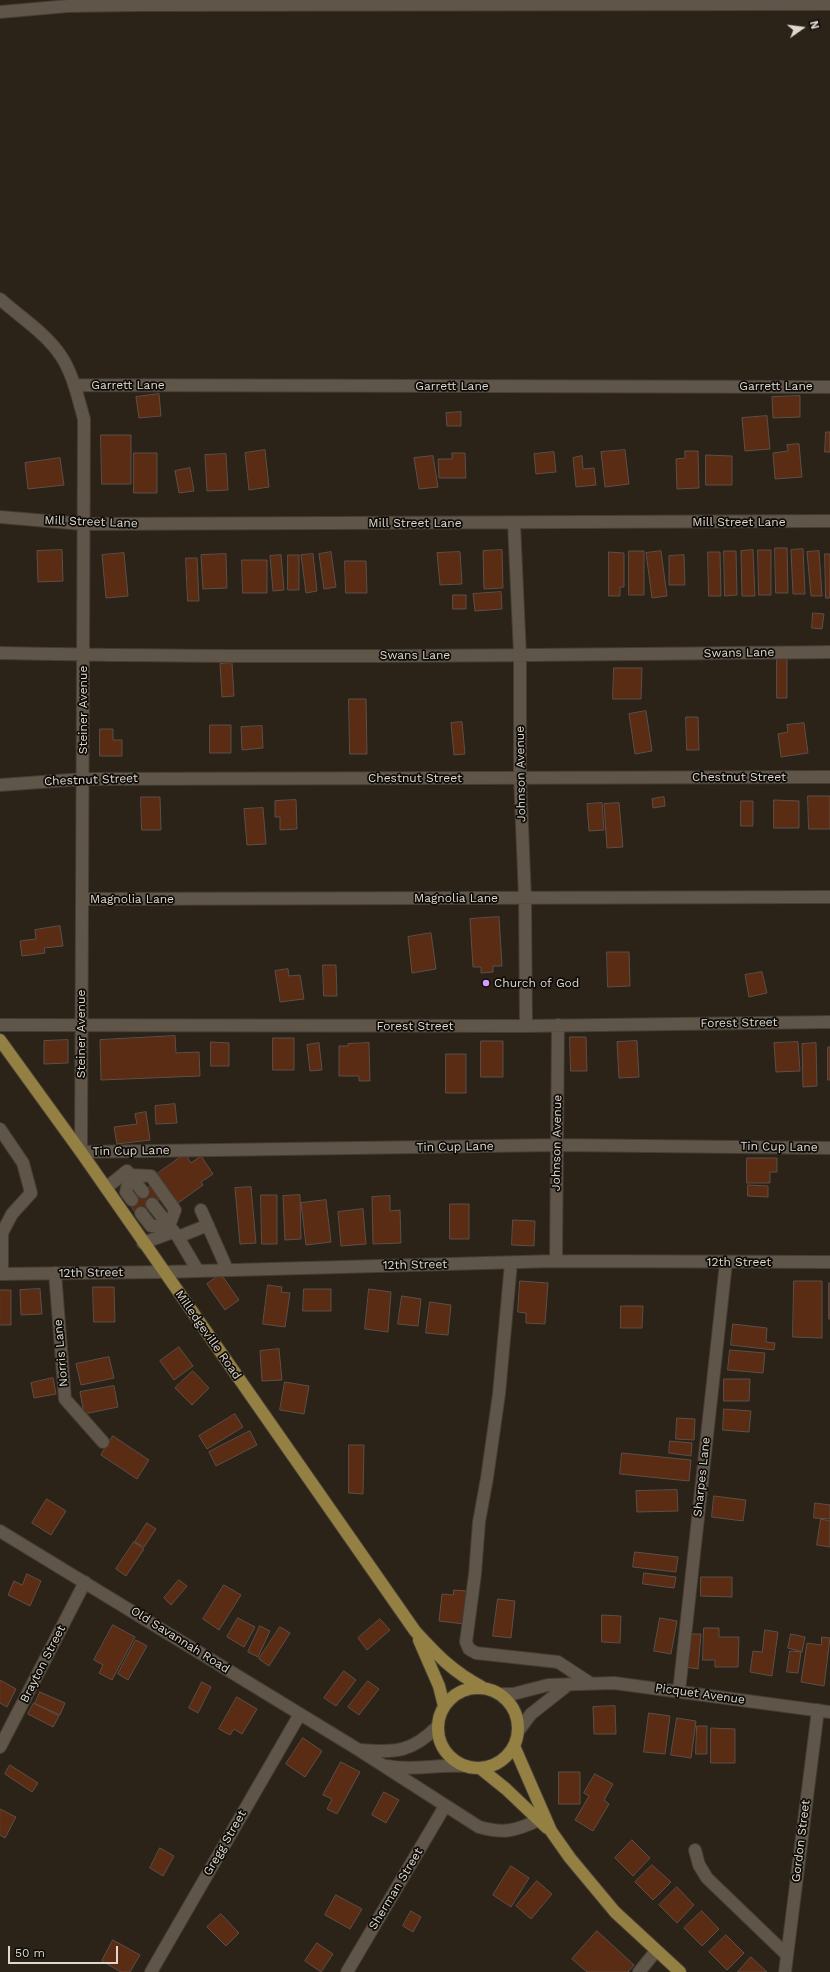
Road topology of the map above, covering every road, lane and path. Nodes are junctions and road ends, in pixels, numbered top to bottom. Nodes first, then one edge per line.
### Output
1 (830, 4) edge
2 (0, 12) edge
3 (0, 299) edge
4 (74, 385) junction
5 (830, 386) edge
6 (0, 517) edge
7 (830, 521) edge
8 (514, 523) junction
9 (83, 524) junction
10 (830, 652) edge
11 (0, 653) edge
12 (83, 655) junction
13 (520, 655) junction
14 (520, 777) junction
15 (830, 777) edge
16 (83, 779) junction
17 (0, 785) edge
18 (830, 897) edge
19 (525, 898) junction
20 (82, 899) junction
21 (830, 1022) edge
22 (558, 1025) junction
23 (0, 1026) edge
24 (81, 1026) junction
25 (526, 1026) junction
26 (0, 1040) edge
27 (0, 1129) edge
28 (557, 1145) junction
29 (830, 1148) edge
30 (81, 1152) junction
31 (130, 1175) junction
32 (106, 1188) junction
33 (143, 1192) dead end
34 (132, 1200) dead end
35 (152, 1204) dead end
36 (201, 1210) dead end
37 (141, 1212) dead end
38 (208, 1224) junction
39 (173, 1232) junction
40 (143, 1243) junction
41 (556, 1262) junction
42 (830, 1262) edge
43 (511, 1263) junction
44 (726, 1263) junction
45 (227, 1269) junction
46 (198, 1270) junction
47 (163, 1272) junction
48 (54, 1273) junction
49 (1, 1274) edge
50 (103, 1442) dead end
51 (0, 1531) edge
52 (85, 1582) junction
53 (415, 1631) junction
54 (569, 1684) junction
55 (590, 1684) junction
56 (482, 1687) junction
57 (679, 1691) junction
58 (500, 1694) junction
59 (444, 1706) junction
60 (818, 1710) junction
61 (830, 1712) edge
62 (300, 1714) junction
63 (438, 1726) junction
64 (518, 1730) junction
65 (514, 1746) junction
66 (0, 1747) edge
67 (359, 1750) junction
68 (383, 1765) junction
69 (465, 1766) junction
70 (480, 1768) junction
71 (445, 1806) junction
72 (539, 1820) junction
73 (551, 1831) junction
74 (695, 1850) dead end
75 (656, 1950) junction
76 (787, 1956) junction
77 (151, 1972) edge
78 (347, 1972) edge
79 (639, 1972) edge
80 (680, 1972) edge
81 (785, 1972) edge

1 - 2 street
3 - 4 street, Steiner Avenue
4 - 5 street, Garrett Lane
4 - 9 street, Steiner Avenue
6 - 9 street, Mill Street Lane
7 - 8 street, Mill Street Lane
8 - 9 street, Mill Street Lane
8 - 13 street, Johnson Avenue
9 - 12 street, Steiner Avenue
10 - 13 street, Swans Lane
11 - 12 street, Swans Lane
12 - 13 street, Swans Lane
12 - 16 street, Steiner Avenue
13 - 14 street, Johnson Avenue
14 - 15 street, Chestnut Street
14 - 16 street, Chestnut Street
14 - 19 street, Johnson Avenue
16 - 17 street, Chestnut Street
16 - 20 street, Steiner Avenue
18 - 19 street, Magnolia Lane
19 - 20 street, Magnolia Lane
19 - 25 street, Johnson Avenue
20 - 24 street, Steiner Avenue
21 - 22 street, Forest Street
22 - 25 street, Forest Street
22 - 28 street, Johnson Avenue
23 - 24 street, Forest Street
24 - 25 street, Forest Street
24 - 30 street, Steiner Avenue
26 - 30 main road, Milledgeville Road
27 - 49 street
28 - 29 street, Tin Cup Lane
28 - 30 street, Tin Cup Lane
28 - 41 street, Johnson Avenue
30 - 32 main road, Milledgeville Road
31 - 32 street
31 - 33 street
31 - 34 street
31 - 39 street
32 - 40 main road, Milledgeville Road
35 - 39 street
36 - 38 street
37 - 39 street
38 - 39 street
38 - 45 street
39 - 40 street
39 - 46 street
40 - 47 main road, Milledgeville Road
41 - 43 street, 12th Street
41 - 44 street, 12th Street
42 - 44 street, 12th Street
43 - 45 street, 12th Street
43 - 55 street
44 - 57 street, Sharpes Lane
45 - 46 street, 12th Street
46 - 47 street, 12th Street
47 - 48 street, 12th Street
47 - 53 main road, Milledgeville Road
48 - 49 street, 12th Street
48 - 50 street, Norris Lane
51 - 52 street, Old Savannah Road
52 - 62 street, Old Savannah Road
52 - 66 street, Brayton Street
53 - 56 main road, Milledgeville Road
53 - 59 main road, Milledgeville Road
54 - 55 street, Picquet Avenue
54 - 58 street, Picquet Avenue
54 - 64 street
55 - 57 street, Picquet Avenue
56 - 58 main road
56 - 59 main road
57 - 60 street, Picquet Avenue
58 - 64 main road
59 - 63 main road
60 - 61 street, Picquet Avenue
60 - 76 street, Gordon Street
62 - 67 street, Old Savannah Road
62 - 77 street, Gregg Street
63 - 67 street, Old Savannah Road
63 - 69 main road
64 - 65 main road
65 - 70 main road
65 - 73 main road
67 - 68 street, Old Savannah Road
68 - 69 street, Old Savannah Road
68 - 71 street, Old Savannah Road
69 - 70 main road
70 - 72 main road
71 - 72 street, Old Savannah Road
71 - 78 street, Sherman Street
72 - 73 main road
73 - 75 main road
74 - 76 street
75 - 79 street
75 - 80 main road
76 - 81 street, Gordon Street

